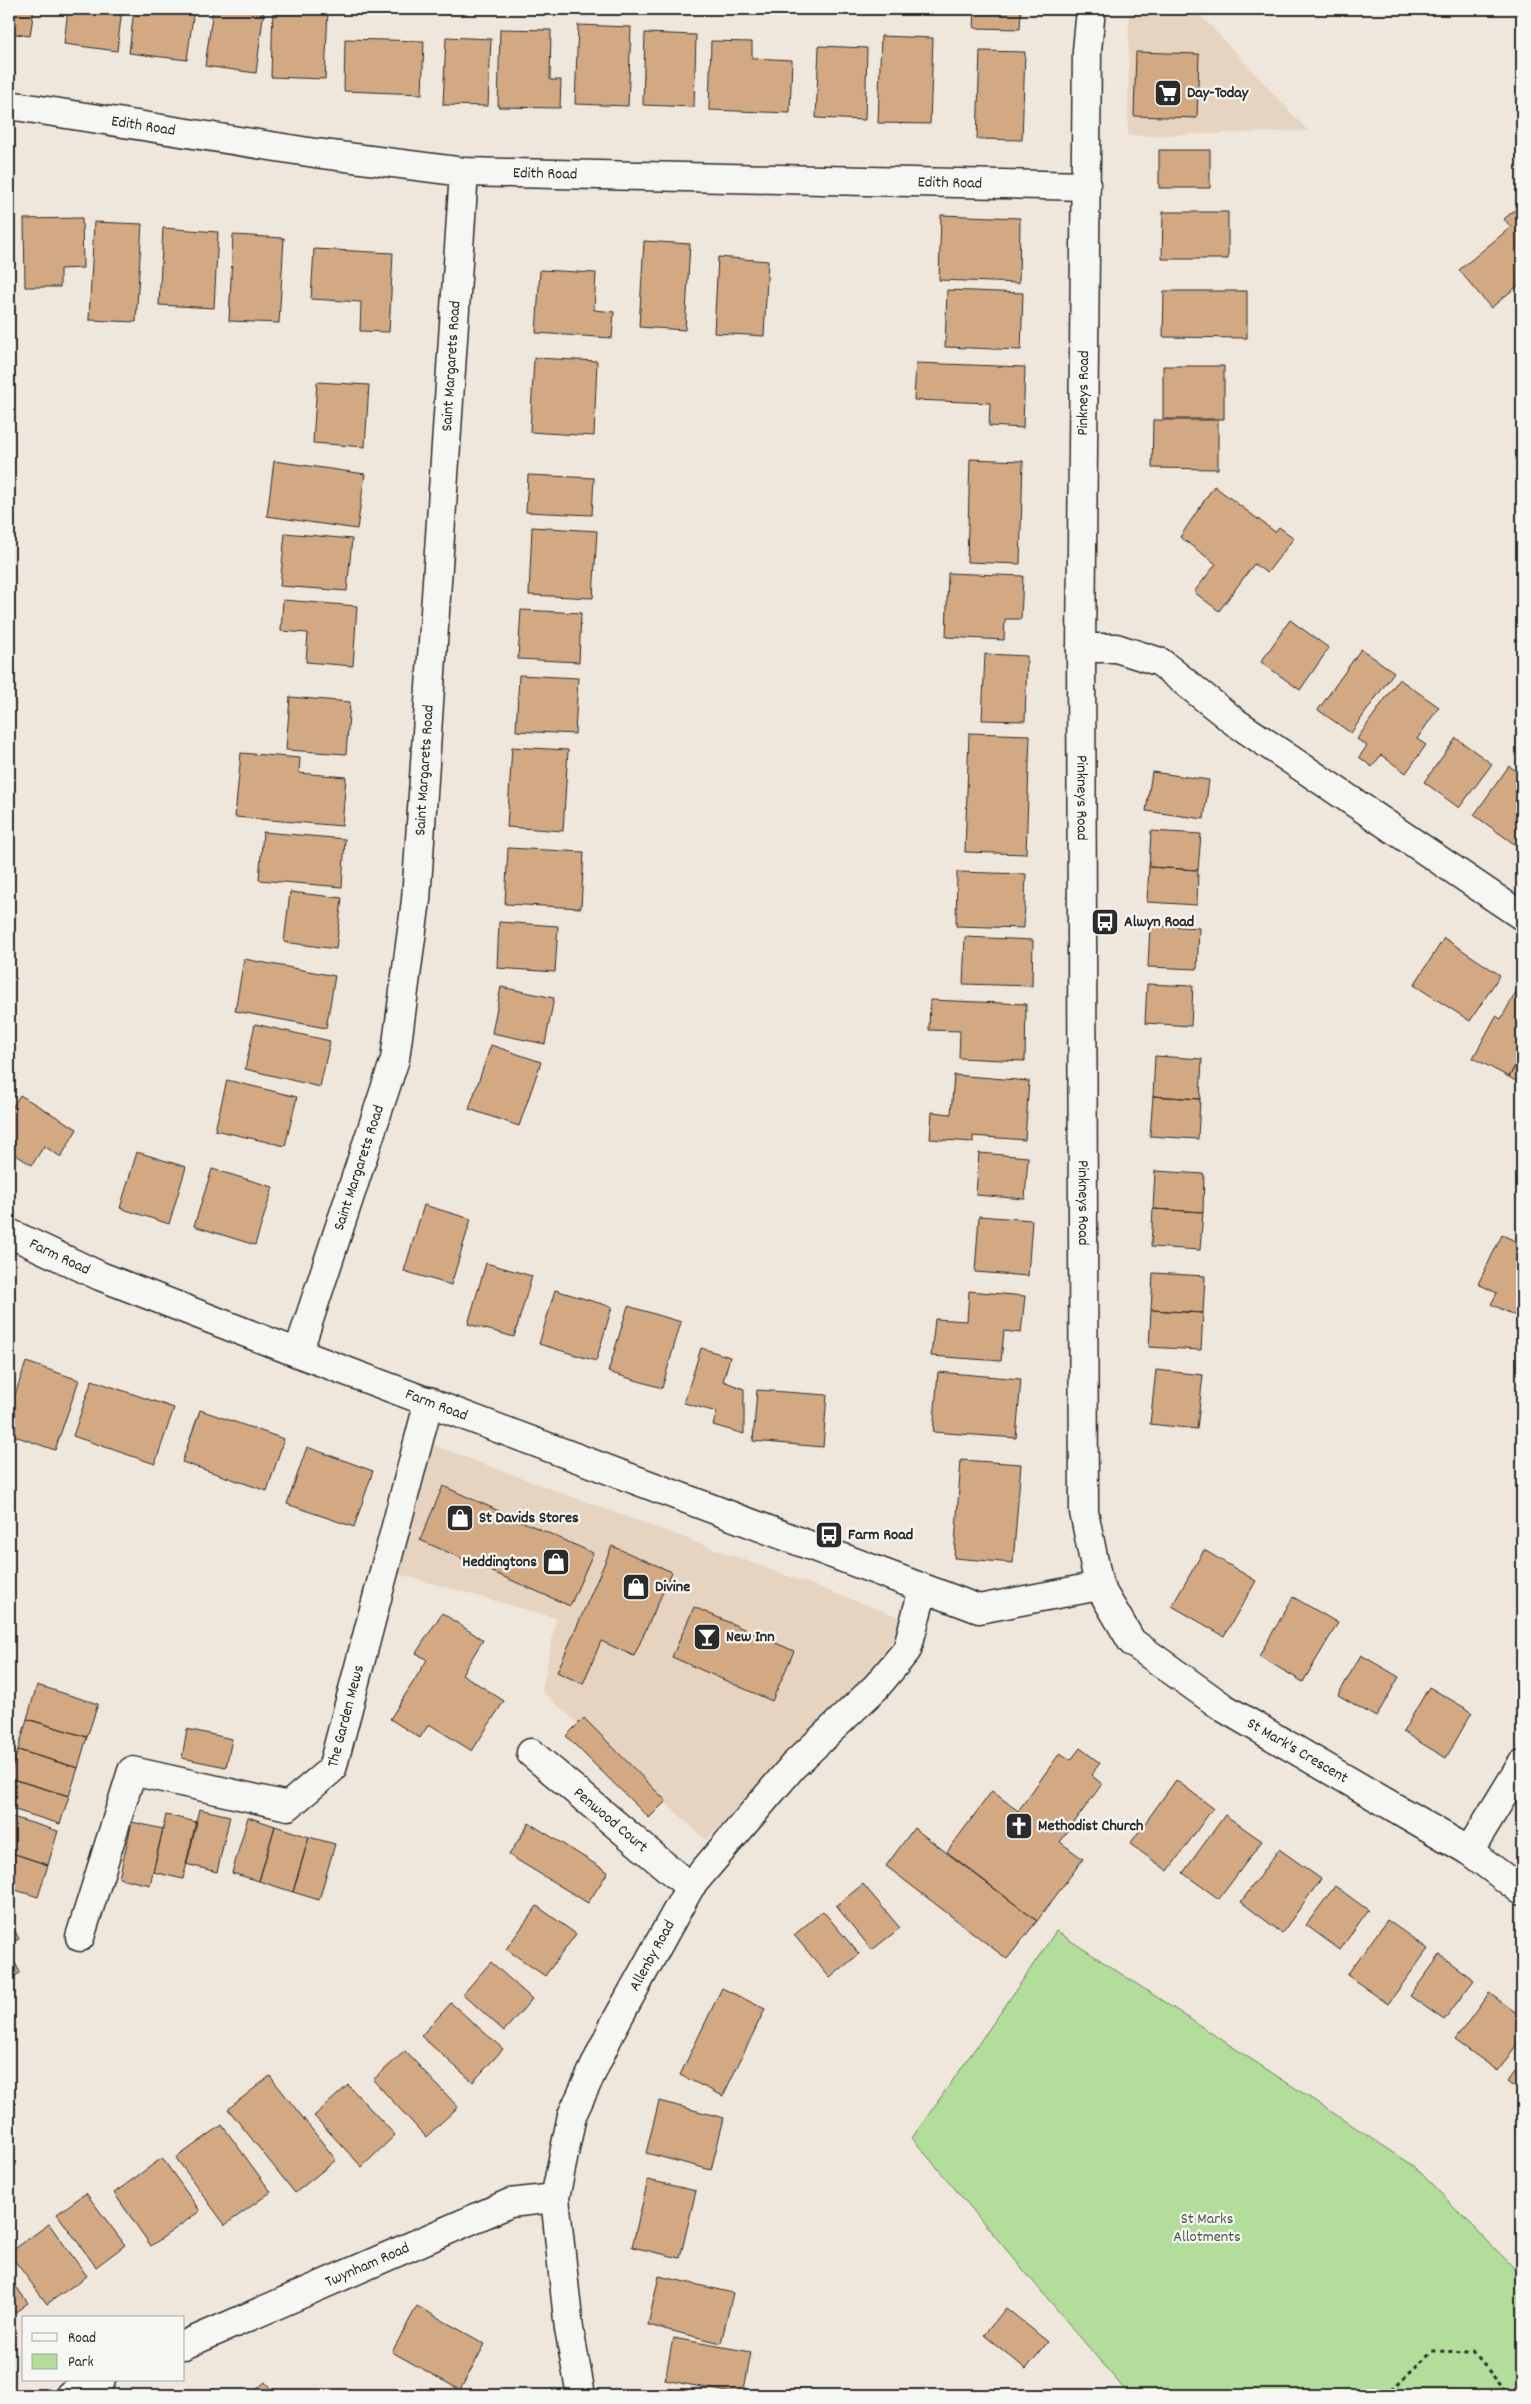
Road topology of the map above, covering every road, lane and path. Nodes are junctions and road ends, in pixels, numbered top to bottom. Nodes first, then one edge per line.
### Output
1 (1091, 9) edge
2 (9, 105) edge
3 (464, 172) junction
4 (1086, 186) junction
5 (1081, 648) junction
6 (1522, 916) edge
7 (9, 1233) edge
8 (298, 1353) junction
9 (429, 1401) junction
10 (1099, 1586) junction
11 (923, 1589) junction
12 (531, 1753) dead end
13 (1522, 1764) edge
14 (1469, 1851) junction
15 (690, 1887) junction
16 (1522, 1891) edge
17 (80, 1937) dead end
18 (555, 2198) junction
19 (185, 2344) edge
20 (97, 2382) edge
21 (70, 2395) edge
22 (581, 2395) edge
23 (1386, 2395) edge
24 (1509, 2395) edge

1 - 4 street, Pinkneys Road
2 - 3 street, Edith Road
3 - 4 street, Edith Road
3 - 8 street, Saint Margarets Road
4 - 5 street, Pinkneys Road
5 - 6 street
5 - 10 street, Pinkneys Road
7 - 8 street, Farm Road
8 - 9 street, Farm Road
9 - 11 street, Farm Road
9 - 17 street, The Garden Mews
10 - 11 street, Farm Road
10 - 14 street, St Mark's Crescent
11 - 15 street, Allenby Road
12 - 15 street, Penwood Court
13 - 14 street
14 - 16 street, St Mark's Crescent
15 - 18 street, Allenby Road
18 - 19 street, Twynham Road
18 - 22 street, Allenby Road
20 - 21 street
23 - 24 path

